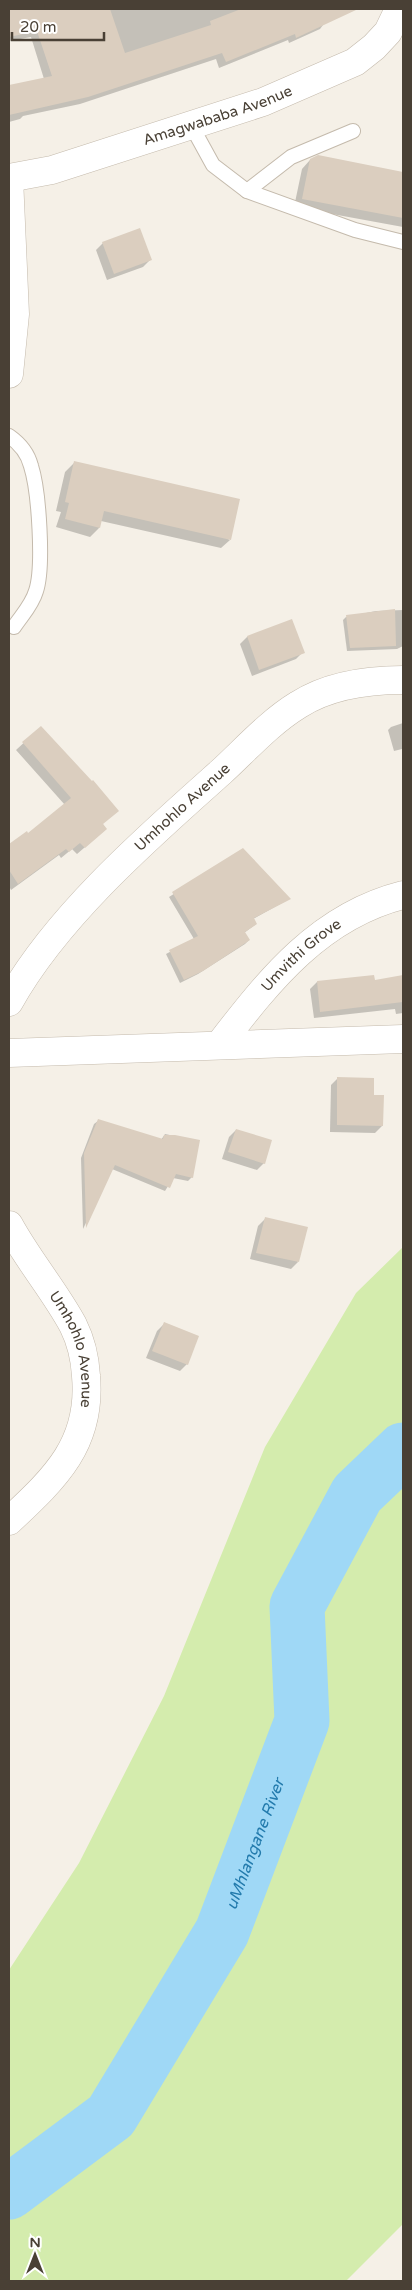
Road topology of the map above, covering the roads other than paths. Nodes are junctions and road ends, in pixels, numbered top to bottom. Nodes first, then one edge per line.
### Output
1 (399, 9) edge
2 (191, 125) junction
3 (353, 131) dead end
4 (9, 178) edge
5 (247, 191) junction
6 (403, 242) edge
7 (9, 374) edge
8 (9, 436) edge
9 (14, 627) dead end
10 (403, 680) edge
11 (403, 895) edge
12 (9, 1002) edge
13 (403, 1039) edge
14 (220, 1044) junction
15 (9, 1053) edge
16 (9, 1225) edge
17 (9, 1521) edge

1 - 2 street, Amagwababa Avenue
2 - 4 street, Amagwababa Avenue
2 - 5 lane
3 - 5 lane
4 - 7 street
5 - 6 lane
8 - 9 lane
10 - 12 street, Umhohlo Avenue
11 - 14 street, Umvithi Grove
13 - 14 street
14 - 15 street
16 - 17 street, Umhohlo Avenue

